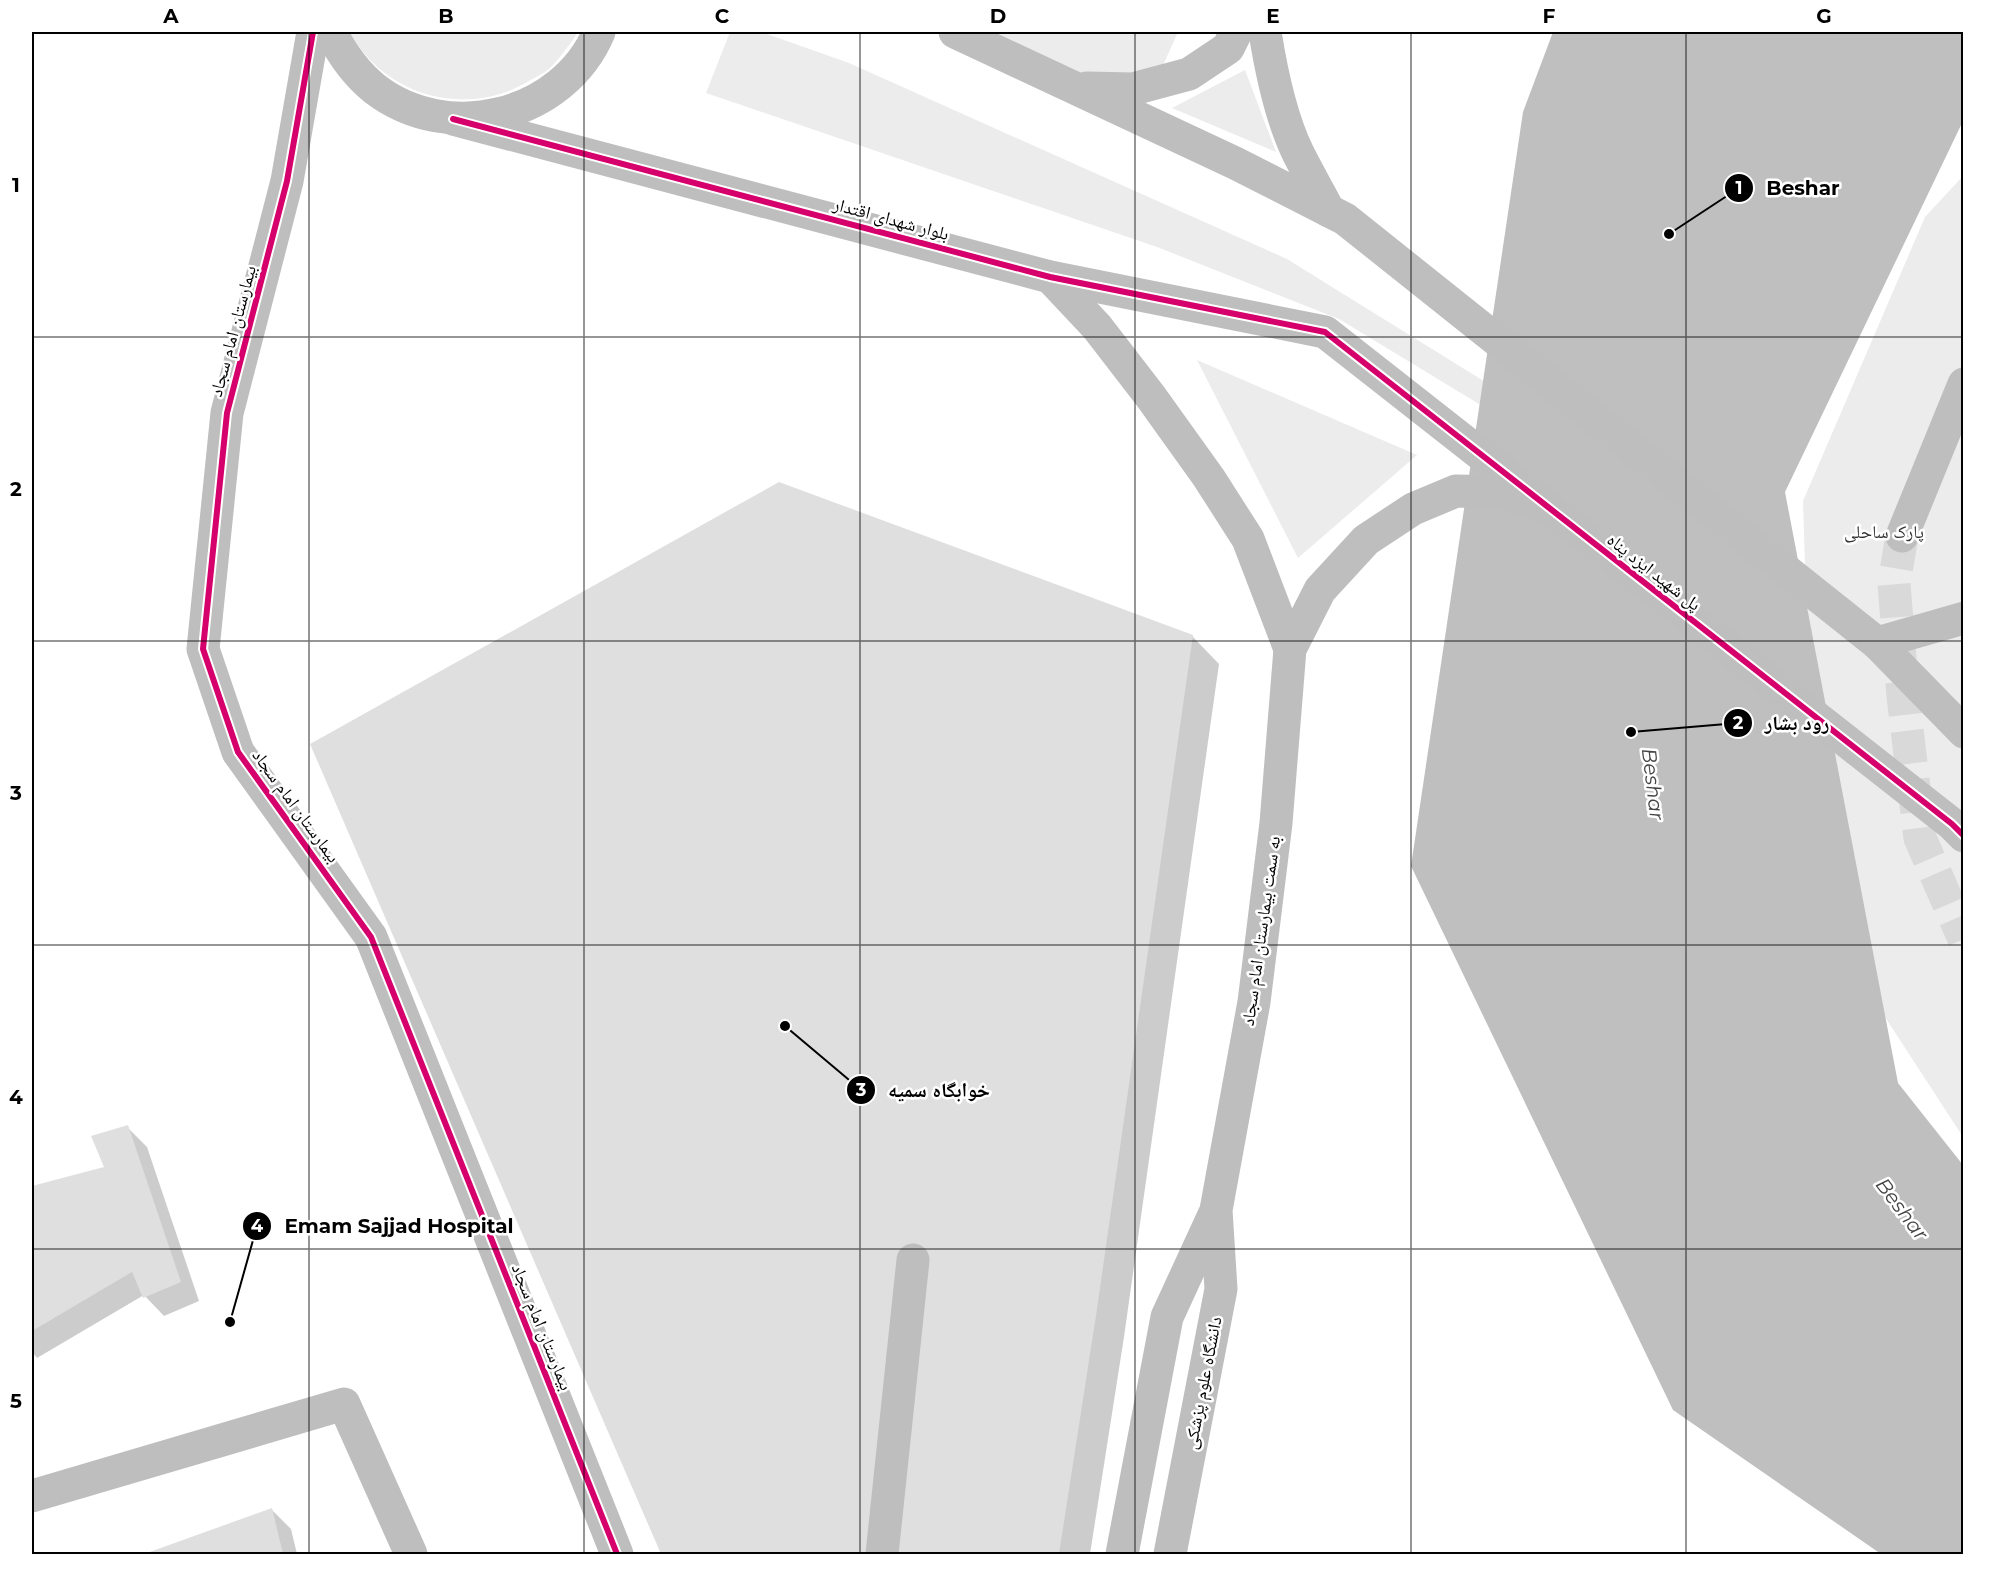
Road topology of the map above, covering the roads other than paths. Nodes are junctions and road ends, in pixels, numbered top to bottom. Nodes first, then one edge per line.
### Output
1 (313, 32) edge
2 (331, 32) edge
3 (599, 32) edge
4 (955, 32) edge
5 (1236, 32) edge
6 (1265, 32) edge
7 (1076, 88) junction
8 (453, 119) junction
9 (1337, 215) junction
10 (1050, 277) junction
11 (1325, 332) joint
12 (1964, 384) edge
13 (1548, 508) junction
14 (1902, 536) tunnel mouth
15 (1964, 618) edge
16 (1865, 633) junction
17 (1290, 649) junction
18 (1964, 732) edge
19 (1958, 830) edge
20 (1216, 1210) junction
21 (913, 1260) dead end
22 (32, 1496) edge
23 (411, 1554) edge
24 (617, 1554) edge
25 (882, 1554) edge
26 (1122, 1554) edge
27 (1170, 1554) edge

1 - 24 street, بیمارستان امام سجاد
2 - 8 street
3 - 8 street
4 - 7 street
5 - 7 street
6 - 9 street
7 - 9 street
8 - 10 street, بلوار شهدای اقتدار
9 - 16 street
10 - 11 street, بلوار شهدای اقتدار
10 - 17 street
11 - 13 street, پل شهید ایزد پناه
12 - 14 street
13 - 17 street
13 - 19 street, پل شهید ایزد پناه
15 - 16 street
16 - 18 street
17 - 20 street, به سمت بیمارستان امام سجاد
20 - 26 street
20 - 27 street, دانشگاه علوم پزشکی
21 - 25 street
22 - 23 street

